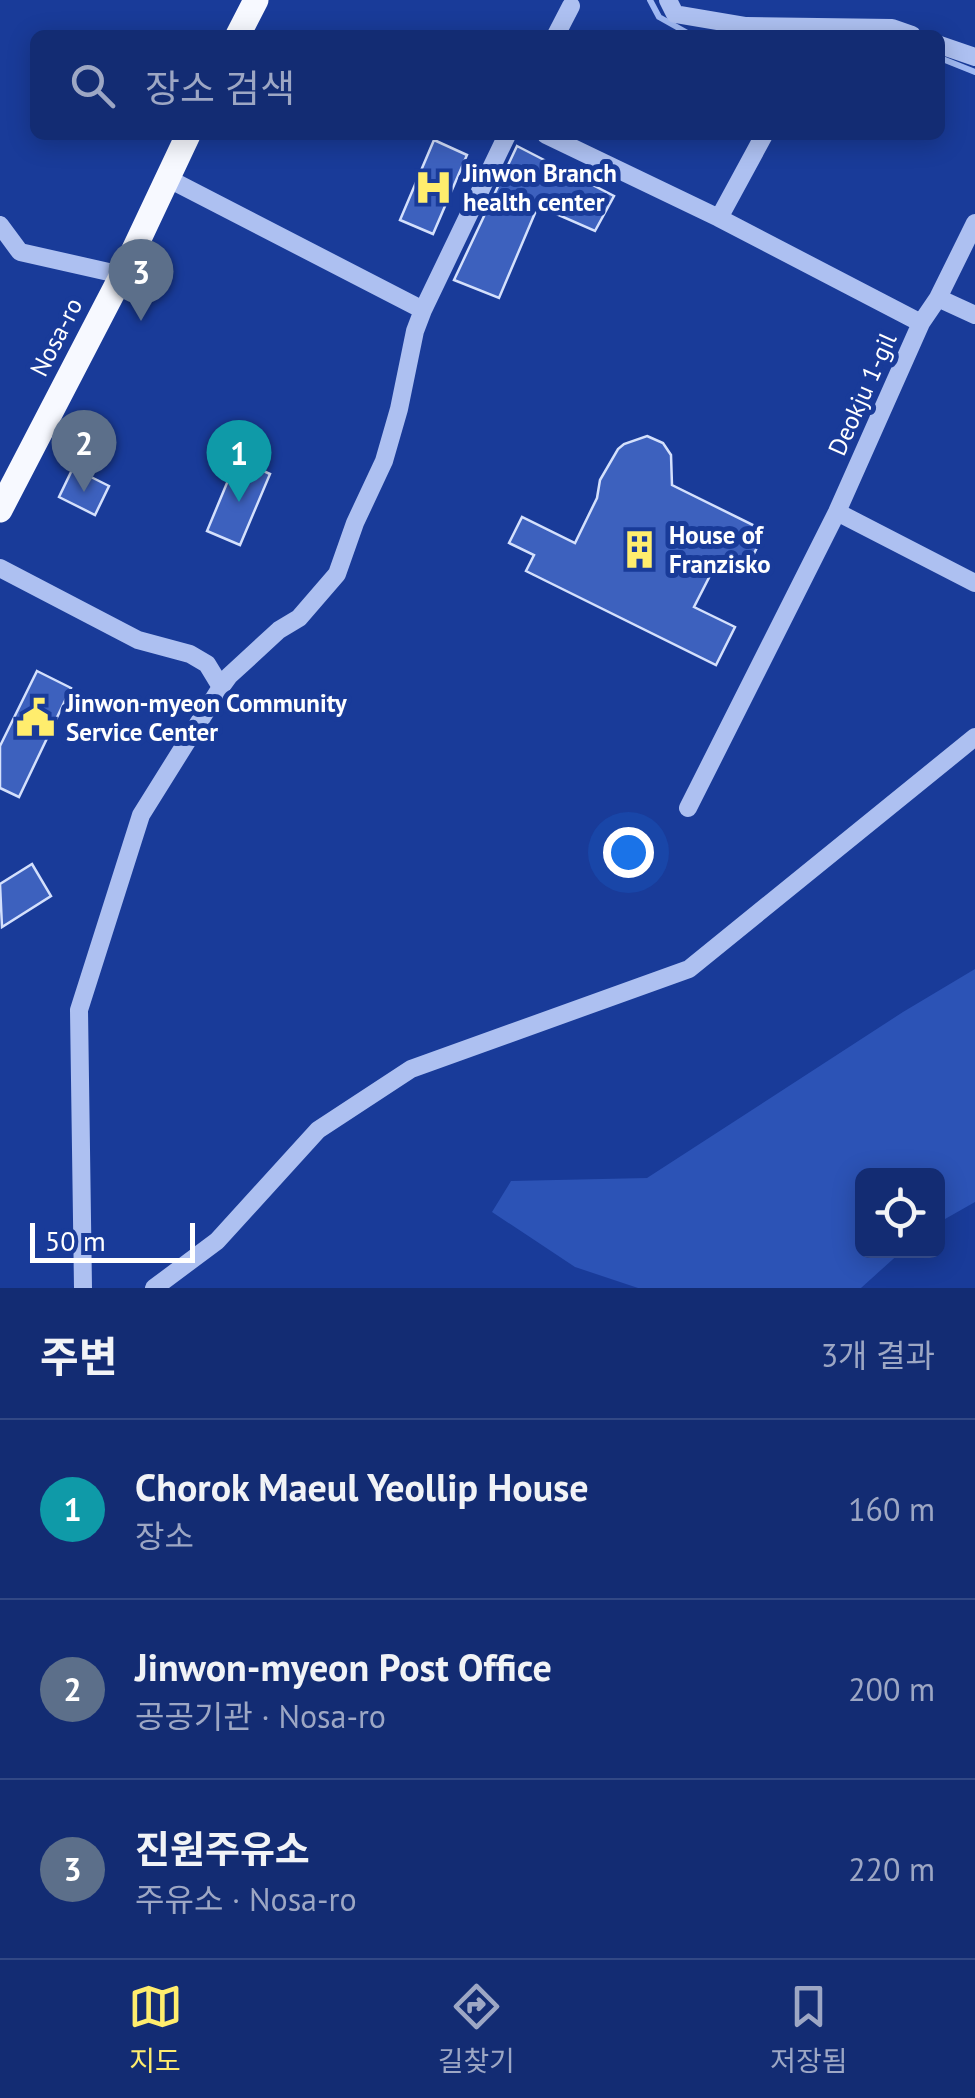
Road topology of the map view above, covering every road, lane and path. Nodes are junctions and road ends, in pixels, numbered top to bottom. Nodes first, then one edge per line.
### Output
1 (256, 0) edge
2 (668, 0) edge
3 (571, 6) dead end
4 (241, 30) edge
5 (559, 30) edge
6 (805, 30) edge
7 (844, 30) edge
8 (898, 30) edge
9 (945, 47) edge
10 (975, 57) edge
11 (186, 140) edge
12 (506, 140) edge
13 (556, 140) edge
14 (761, 140) edge
15 (167, 178) junction
16 (719, 218) junction
17 (975, 223) edge
18 (0, 225) edge
19 (122, 275) junction
20 (938, 298) junction
21 (424, 310) junction
22 (975, 316) edge
23 (921, 323) junction
24 (0, 510) edge
25 (837, 512) junction
26 (0, 568) edge
27 (975, 583) edge
28 (221, 687) junction
29 (975, 737) edge
30 (688, 808) dead end
31 (84, 1288) edge
32 (154, 1288) edge

1 - 4 main road
2 - 6 street
3 - 5 street
7 - 8 street
9 - 10 street
11 - 15 main road, Nosa-ro
12 - 21 street
13 - 16 street, Deokju 1-gil
14 - 16 street
15 - 19 main road, Nosa-ro
15 - 21 street
16 - 23 street, Deokju 1-gil
17 - 20 street
18 - 19 street
19 - 24 main road, Nosa-ro
20 - 22 street
20 - 23 street
21 - 28 street
23 - 25 street, Deokju 1-gil
25 - 27 street
25 - 30 street, Deokju 1-gil
26 - 28 street
28 - 31 street
29 - 32 street

